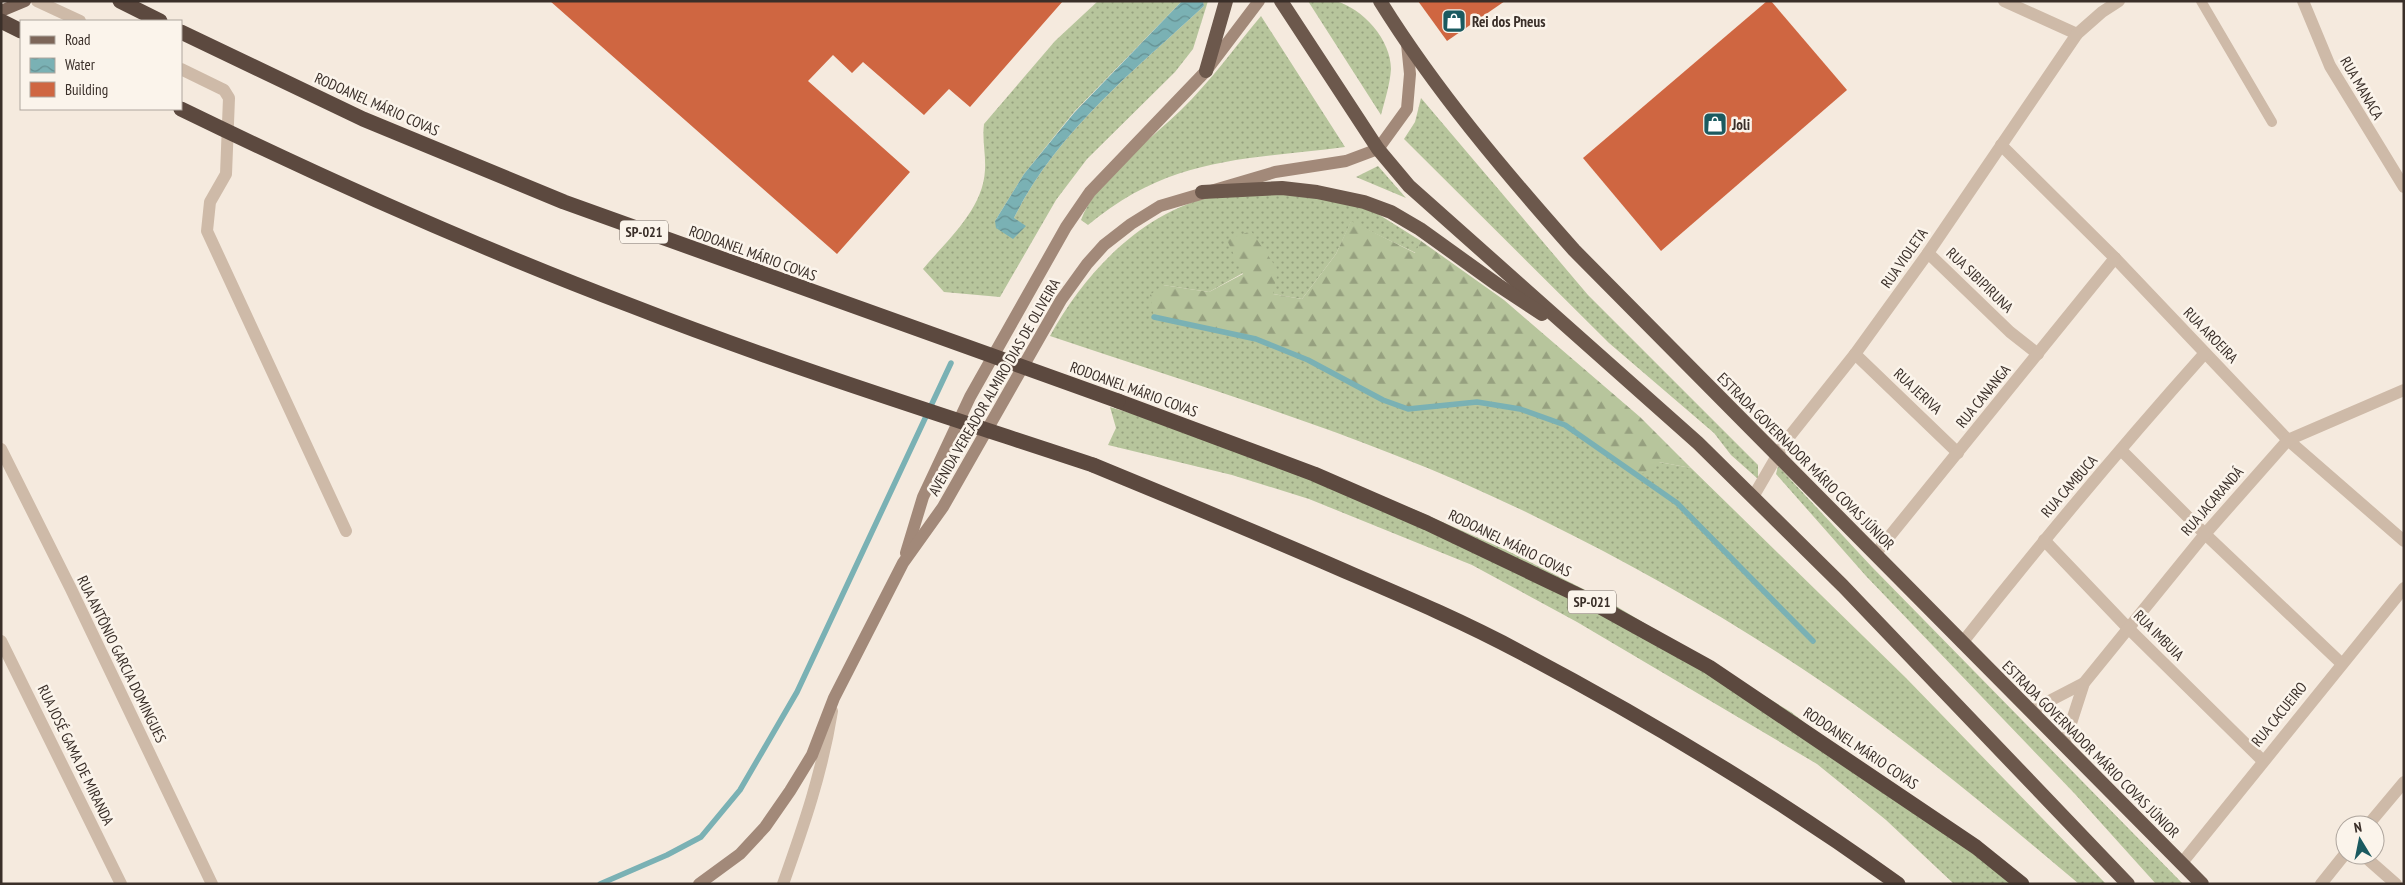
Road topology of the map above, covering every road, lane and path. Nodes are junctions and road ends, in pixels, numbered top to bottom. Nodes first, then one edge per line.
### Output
1 (25, 1) edge
2 (37, 1) edge
3 (120, 1) edge
4 (1226, 1) edge
5 (1259, 1) edge
6 (1281, 1) edge
7 (1380, 1) edge
8 (2004, 1) edge
9 (2119, 1) edge
10 (2201, 1) edge
11 (2303, 1) edge
12 (1, 11) edge
13 (78, 20) edge
14 (158, 20) edge
15 (1, 21) edge
16 (20, 30) edge
17 (182, 32) edge
18 (2077, 34) junction
19 (1407, 44) junction
20 (182, 69) edge
21 (1206, 71) junction
22 (182, 109) edge
23 (2272, 122) dead end
24 (2001, 145) junction
25 (1378, 149) junction
26 (2404, 187) edge
27 (1202, 192) junction
28 (1928, 252) junction
29 (2115, 258) junction
30 (1581, 338) junction
31 (2205, 353) junction
32 (1854, 354) junction
33 (2038, 354) junction
34 (2404, 390) edge
35 (2288, 440) junction
36 (1, 449) edge
37 (2122, 450) junction
38 (1958, 453) junction
39 (1778, 455) junction
40 (1753, 497) junction
41 (346, 531) dead end
42 (2205, 534) junction
43 (2044, 540) junction
44 (2404, 541) edge
45 (1876, 553) junction
46 (903, 563) junction
47 (2404, 588) edge
48 (2127, 628) junction
49 (1, 641) edge
50 (1962, 643) junction
51 (2341, 663) junction
52 (2084, 683) junction
53 (834, 698) junction
54 (2030, 711) junction
55 (2064, 745) junction
56 (2262, 760) junction
57 (2404, 782) edge
58 (2376, 815) edge
59 (2181, 864) junction
60 (2336, 865) edge
61 (2375, 865) edge
62 (121, 884) edge
63 (212, 884) edge
64 (699, 884) edge
65 (783, 884) edge
66 (1898, 884) edge
67 (2022, 884) edge
68 (2128, 884) edge
69 (2202, 884) edge
70 (2321, 884) edge
71 (2396, 884) edge

1 - 12 main road
2 - 13 street
3 - 14 highway
4 - 21 highway
5 - 21 main road, AVENIDA VEREADOR ALMIRO DIAS DE OLIVEIRA
6 - 25 highway
7 - 19 highway, ESTRADA GOVERNADOR MÁRIO COVAS JÚNIOR
8 - 18 street
9 - 18 street, RUA VIOLETA
10 - 23 lane
11 - 26 street, RUA MANACA
15 - 16 highway
17 - 67 highway, RODOANEL MÁRIO COVAS / SP-021, bridge
18 - 24 street, RUA VIOLETA
19 - 25 main road
19 - 39 highway, ESTRADA GOVERNADOR MÁRIO COVAS JÚNIOR
20 - 41 street
21 - 46 main road, AVENIDA VEREADOR ALMIRO DIAS DE OLIVEIRA
22 - 66 highway, bridge
24 - 28 street, RUA VIOLETA
24 - 29 street, RUA AROEIRA
25 - 27 main road, AVENIDA VEREADOR ALMIRO DIAS DE OLIVEIRA
25 - 30 highway
27 - 30 highway
27 - 46 main road, AVENIDA VEREADOR ALMIRO DIAS DE OLIVEIRA
28 - 32 street, RUA VIOLETA
28 - 33 street, RUA SIBIPIRUNA
29 - 31 street, RUA AROEIRA
29 - 33 street, RUA CANANGA
30 - 40 highway
31 - 35 street, RUA AROEIRA
31 - 37 street, RUA CAMBUCA
32 - 38 street, RUA JERIVA
32 - 39 street, RUA VIOLETA
33 - 38 street, RUA CANANGA
34 - 35 street, RUA JACARANDÁ
35 - 42 street, RUA JACARANDÁ
35 - 44 street, RUA AROEIRA
36 - 63 street, RUA ANTÔNIO GARCIA DOMINGUES
37 - 42 street
37 - 43 street, RUA CAMBUCA
38 - 45 street, RUA CANANGA
39 - 40 street, RUA VIOLETA
39 - 45 highway, ESTRADA GOVERNADOR MÁRIO COVAS JÚNIOR
40 - 68 highway
42 - 48 street, RUA JACARANDÁ
42 - 51 street
43 - 48 street, RUA IMBUIA
43 - 50 street, RUA CAMBUCA
45 - 50 highway, ESTRADA GOVERNADOR MÁRIO COVAS JÚNIOR
46 - 53 main road, AVENIDA VEREADOR ALMIRO DIAS DE OLIVEIRA
47 - 51 street, RUA CACUEIRO
48 - 52 street, RUA JACARANDÁ
48 - 56 street, RUA IMBUIA
49 - 62 street, RUA JOSÉ GAMA DE MIRANDA
50 - 54 highway, ESTRADA GOVERNADOR MÁRIO COVAS JÚNIOR
51 - 56 street, RUA CACUEIRO
52 - 54 street, RUA JACARANDÁ
52 - 55 street, RUA JACARANDÁ
53 - 64 main road, AVENIDA VEREADOR ALMIRO DIAS DE OLIVEIRA
53 - 65 street
54 - 55 highway, ESTRADA GOVERNADOR MÁRIO COVAS JÚNIOR
55 - 59 highway, ESTRADA GOVERNADOR MÁRIO COVAS JÚNIOR
56 - 59 street, RUA CACUEIRO
57 - 58 street
59 - 69 highway, ESTRADA GOVERNADOR MÁRIO COVAS JÚNIOR
60 - 70 street
61 - 71 street

